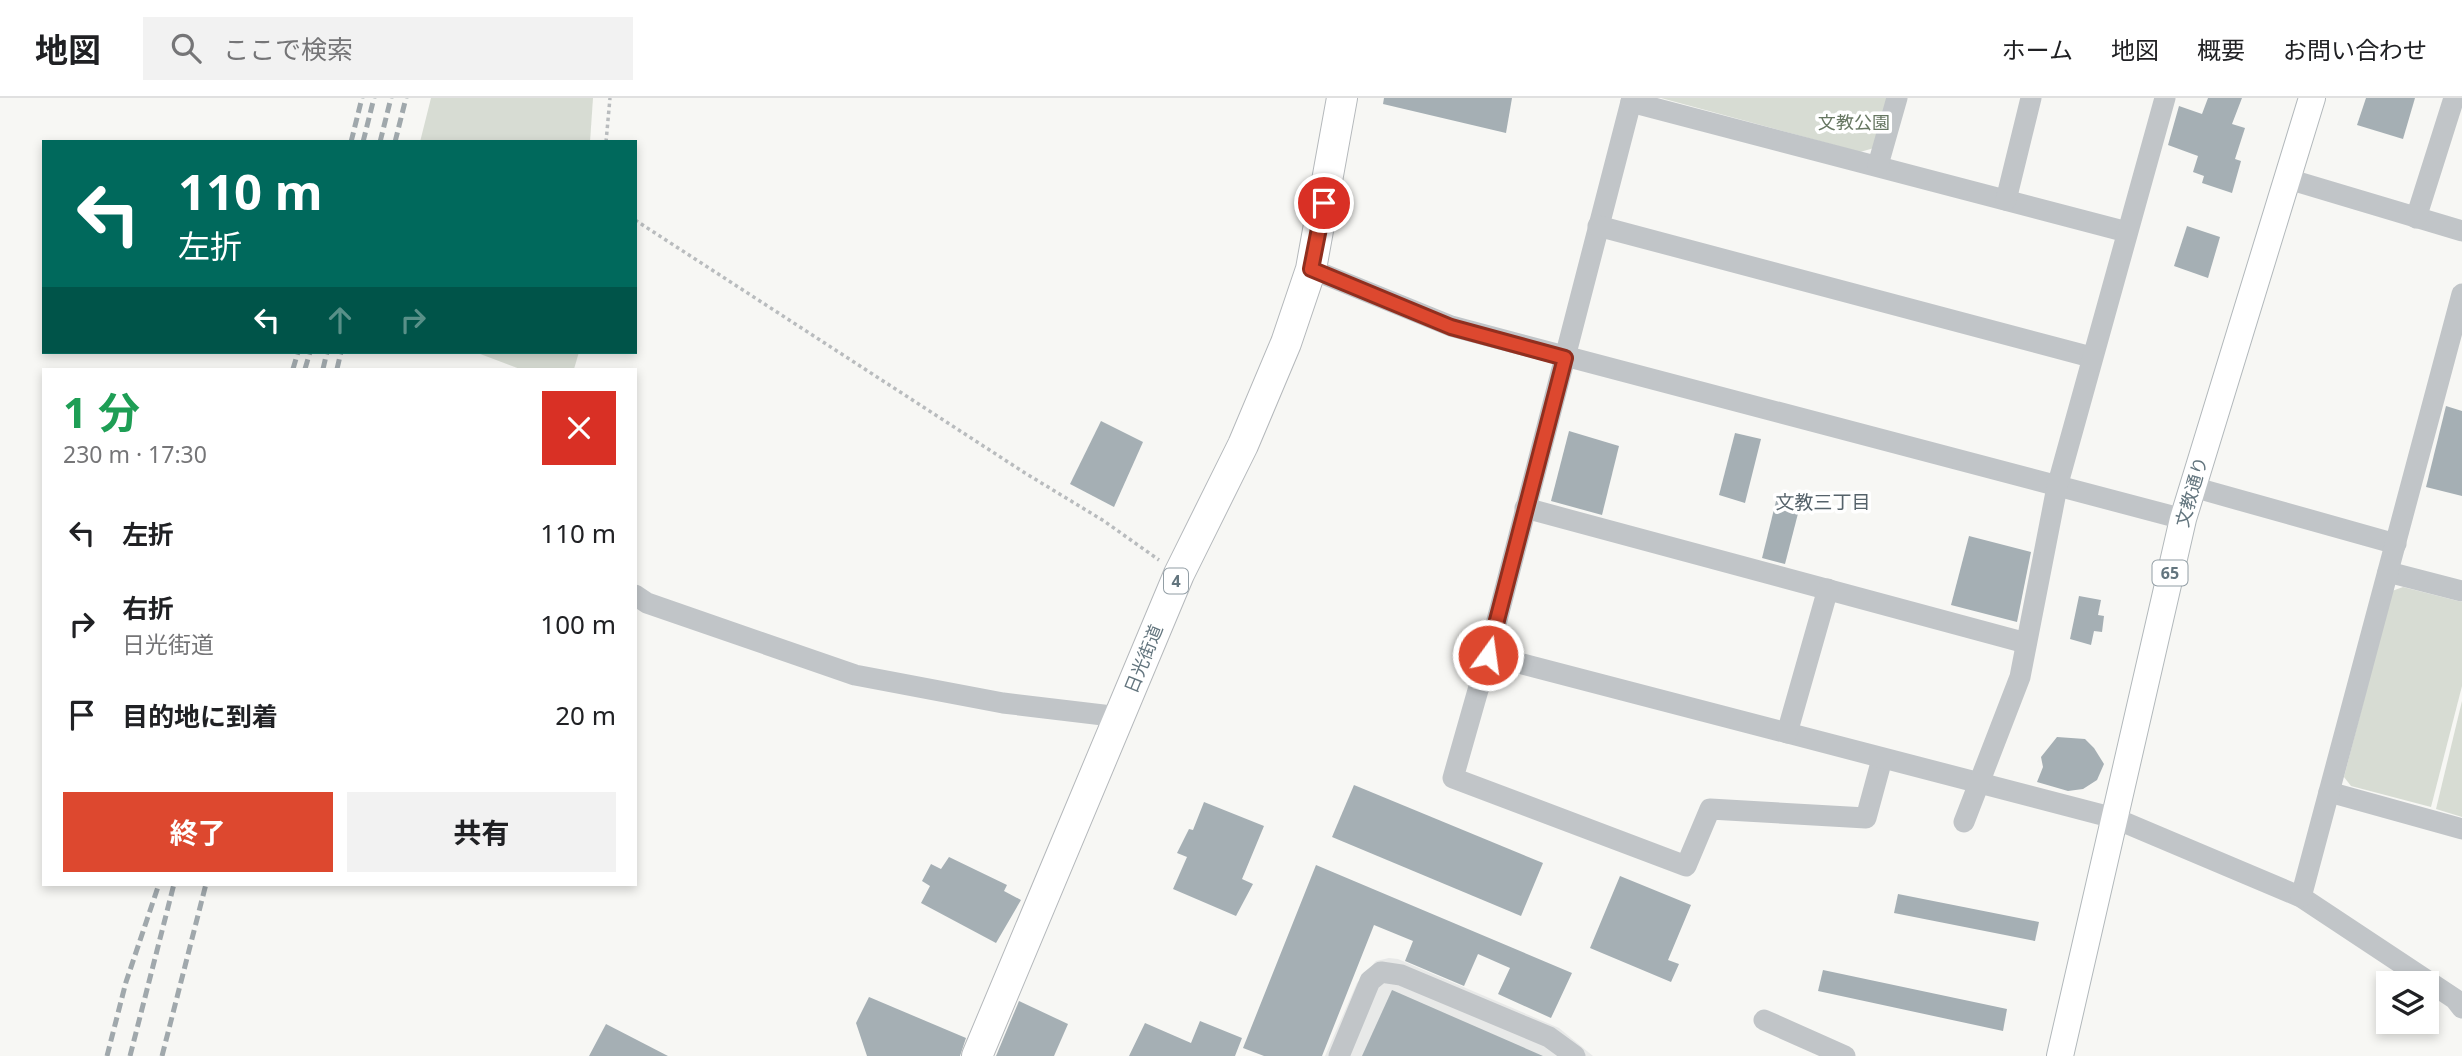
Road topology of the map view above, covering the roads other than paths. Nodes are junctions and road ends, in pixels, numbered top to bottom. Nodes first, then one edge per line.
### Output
1 (1342, 98) edge
2 (1897, 98) edge
3 (2031, 98) edge
4 (2165, 98) edge
5 (2312, 98) edge
6 (1632, 100) edge
7 (2455, 109) edge
8 (1878, 165) junction
9 (2288, 179) junction
10 (2006, 200) junction
11 (2416, 218) junction
12 (1598, 226) junction
13 (2462, 231) edge
14 (2127, 232) junction
15 (1311, 269) junction
16 (2462, 294) edge
17 (2091, 357) junction
18 (1565, 358) junction
19 (2057, 486) junction
20 (2193, 487) junction
21 (1525, 508) junction
22 (2183, 519) junction
23 (2396, 544) junction
24 (2388, 572) junction
25 (1829, 589) junction
26 (2462, 591) edge
27 (637, 596) edge
28 (2026, 643) junction
29 (1488, 655) junction
30 (1120, 717) junction
31 (1787, 733) junction
32 (1882, 759) junction
33 (1979, 784) junction
34 (2329, 792) junction
35 (2114, 818) junction
36 (1964, 822) dead end
37 (2462, 829) edge
38 (2301, 897) junction
39 (2462, 1007) edge
40 (1764, 1020) dead end
41 (2066, 1053) edge
42 (977, 1056) edge
43 (1339, 1056) edge
44 (1575, 1056) edge
45 (1845, 1056) edge

1 - 15 highway, 日光街道 / 4
2 - 8 street
3 - 10 street
4 - 14 street
5 - 9 main road, 文教通り / 65
6 - 8 street
6 - 12 street
7 - 11 street
8 - 10 street
9 - 11 street
9 - 20 main road, 文教通り / 65
10 - 14 street
11 - 13 street
12 - 17 street
12 - 18 street
14 - 17 street
15 - 18 street
15 - 30 highway, 日光街道 / 4
16 - 23 street
17 - 19 street
18 - 19 street
18 - 21 street
19 - 22 street
19 - 28 street
20 - 22 main road, 文教通り / 65
20 - 23 street
21 - 25 street
21 - 29 street
22 - 35 main road, 文教通り / 65
23 - 24 street
24 - 26 street
24 - 34 street
25 - 28 street
25 - 31 street
27 - 30 street
28 - 33 street
29 - 31 street
29 - 32 street
30 - 42 highway, 日光街道 / 4
31 - 32 street
32 - 33 street
33 - 35 street
33 - 36 street
34 - 37 street
34 - 38 street
35 - 38 street
35 - 41 main road, 文教通り / 65
38 - 39 street
40 - 45 street
43 - 44 street

